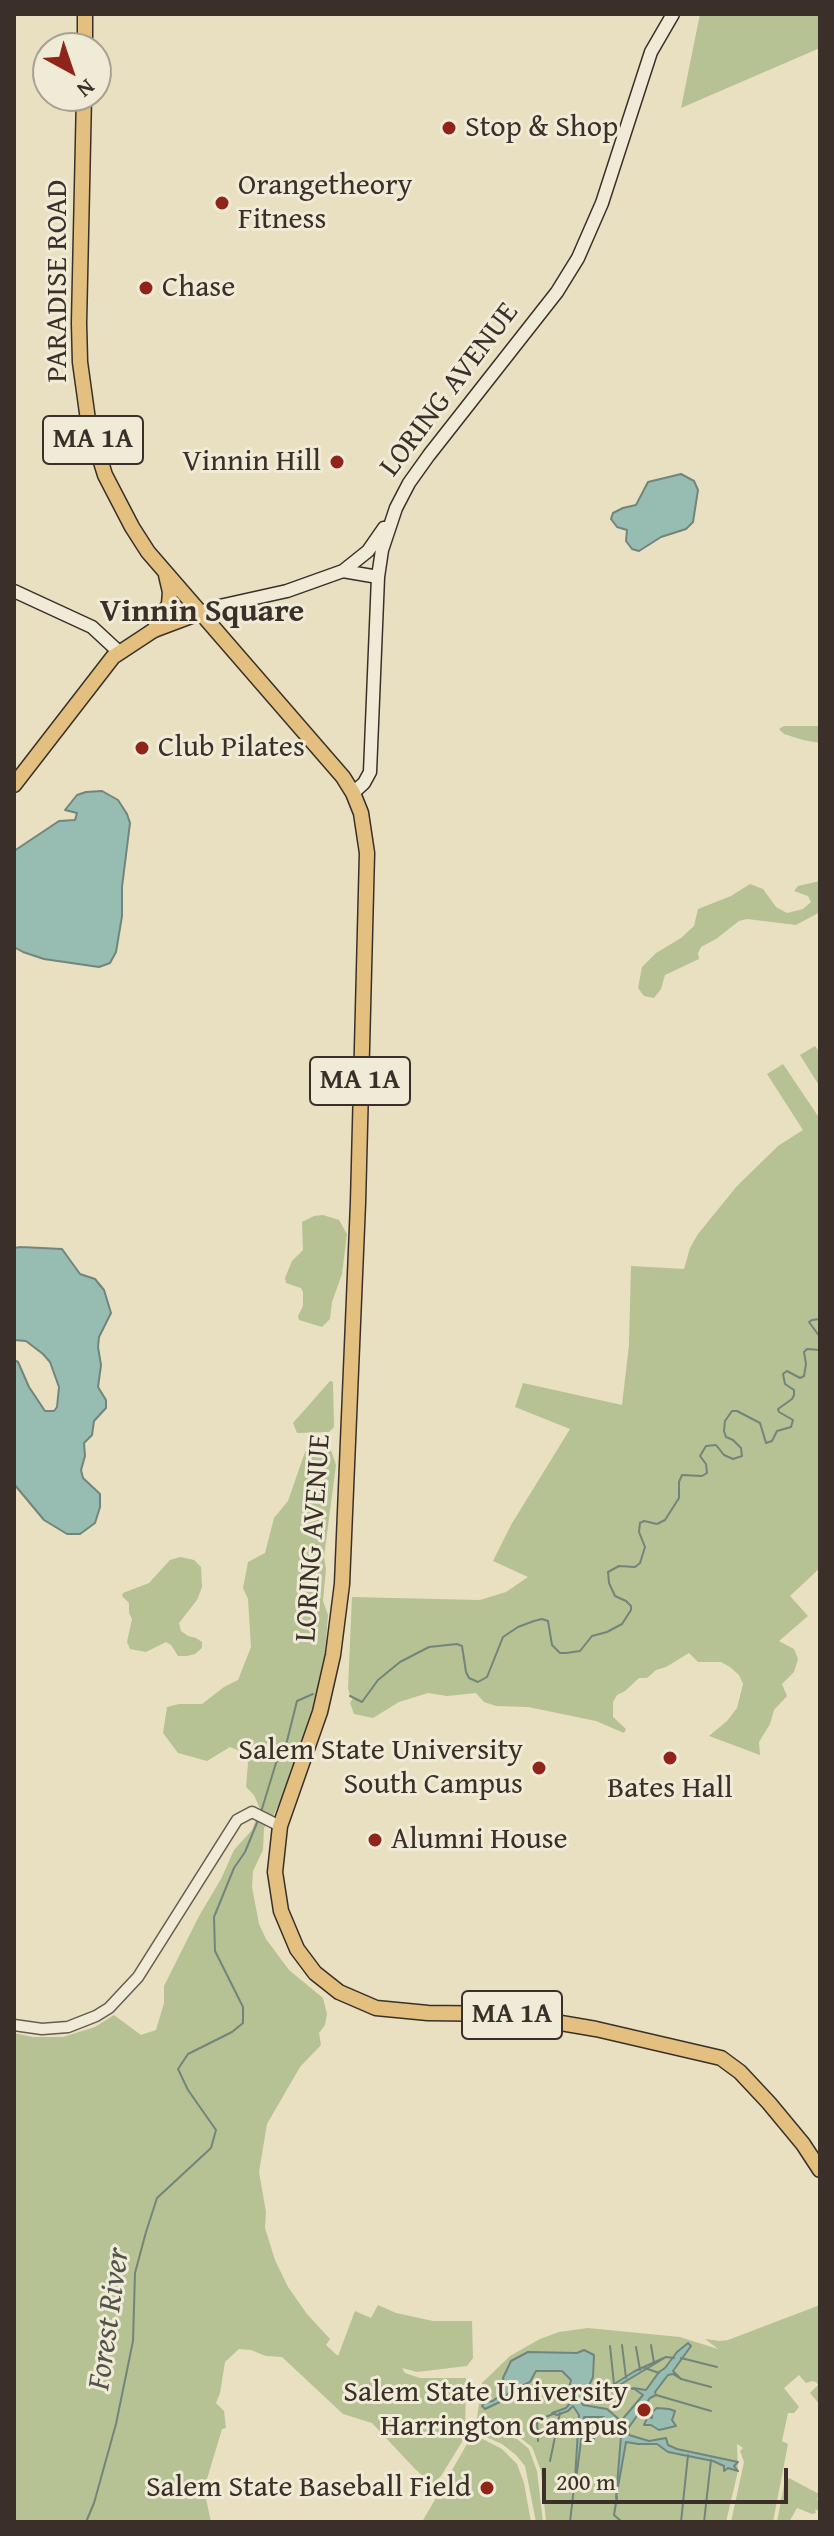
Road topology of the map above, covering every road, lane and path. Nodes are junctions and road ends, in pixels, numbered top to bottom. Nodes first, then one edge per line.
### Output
1 (673, 14) edge
2 (84, 112) edge
3 (396, 508) junction
4 (162, 568) junction
5 (343, 571) junction
6 (378, 577) junction
7 (14, 591) edge
8 (202, 612) junction
9 (154, 630) junction
10 (119, 652) junction
11 (14, 785) edge
12 (353, 793) junction
13 (367, 853) joint
14 (274, 1823) junction
15 (14, 2025) edge
16 (820, 2170) edge

1 - 3 main road, LORING AVENUE
2 - 4 main road, PARADISE ROAD / MA 1A
3 - 5 main road
3 - 6 main road, LORING AVENUE
4 - 8 main road, PARADISE ROAD / MA 1A
4 - 9 main road
5 - 6 main road
5 - 8 main road
6 - 12 main road, LORING AVENUE
7 - 10 main road
8 - 9 main road
8 - 12 main road, PARADISE ROAD / MA 1A
9 - 10 main road
10 - 11 main road
12 - 13 main road, PARADISE ROAD / MA 1A
13 - 14 main road, LORING AVENUE / MA 1A
14 - 15 street
14 - 16 main road, LORING AVENUE / MA 1A

